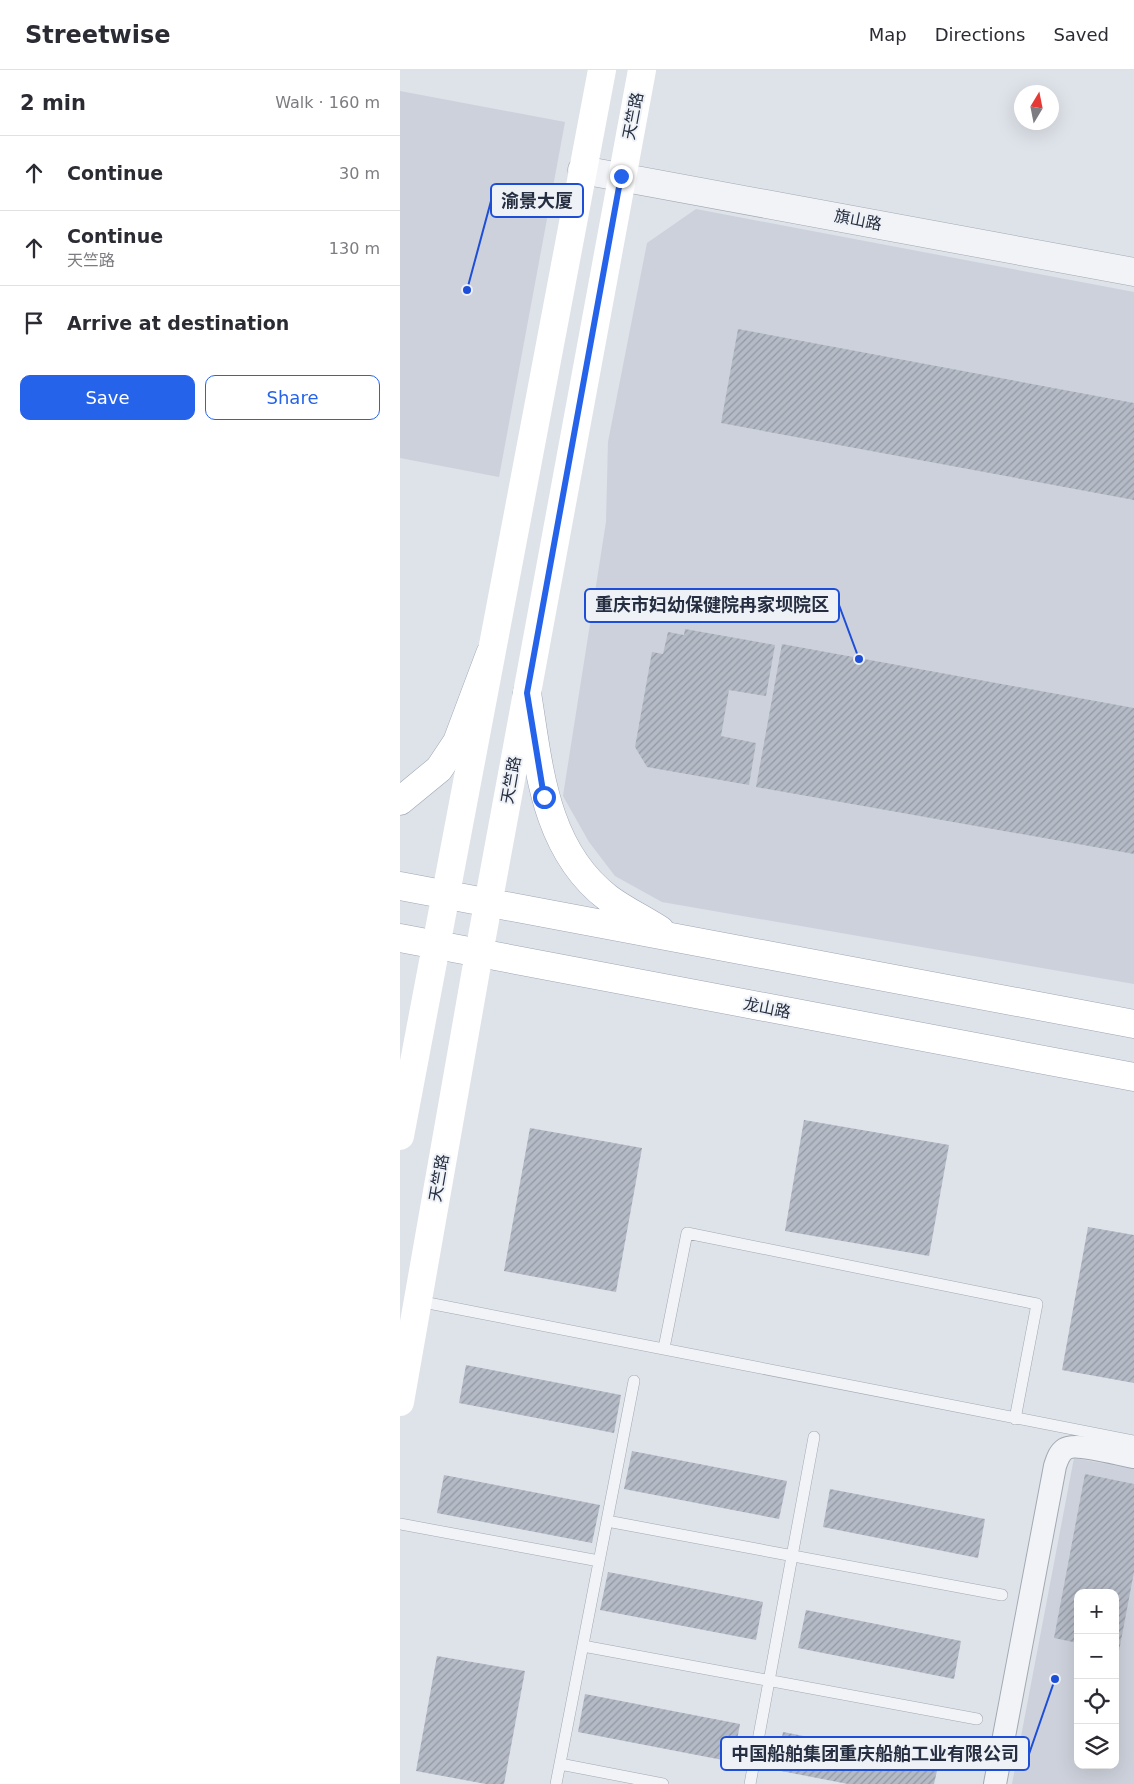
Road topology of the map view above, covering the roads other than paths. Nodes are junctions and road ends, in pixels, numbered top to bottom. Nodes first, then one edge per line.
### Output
1 (602, 70) edge
2 (642, 70) edge
3 (582, 170) junction
4 (621, 176) junction
5 (1134, 272) edge
6 (490, 654) junction
7 (527, 693) junction
8 (400, 801) edge
9 (400, 886) edge
10 (444, 894) junction
11 (489, 904) junction
12 (400, 938) edge
13 (674, 938) junction
14 (435, 945) junction
15 (479, 953) junction
16 (1134, 1024) edge
17 (1134, 1077) edge
18 (400, 1136) edge
19 (418, 1300) junction
20 (664, 1348) junction
21 (634, 1381) dead end
22 (400, 1402) edge
23 (1015, 1419) junction
24 (814, 1437) dead end
25 (1134, 1441) edge
26 (1134, 1457) edge
27 (607, 1521) junction
28 (400, 1524) edge
29 (792, 1556) junction
30 (599, 1561) junction
31 (1002, 1595) dead end
32 (583, 1646) junction
33 (769, 1680) junction
34 (977, 1719) dead end
35 (560, 1764) junction
36 (556, 1784) edge
37 (663, 1784) edge
38 (750, 1784) edge
39 (995, 1784) edge

1 - 3 main road
2 - 4 main road, 天竺路
3 - 4 street, 旗山路
3 - 6 main road
4 - 5 street, 旗山路
4 - 7 main road, 天竺路
6 - 8 main road
6 - 10 main road
7 - 11 main road, 天竺路
7 - 13 main road
9 - 10 main road
10 - 11 main road
10 - 14 main road
11 - 13 main road
11 - 15 main road, 天竺路
12 - 14 main road, 龙山路
13 - 16 main road
14 - 15 main road, 龙山路
14 - 18 main road
15 - 17 main road, 龙山路
15 - 19 main road, 天竺路
19 - 20 lane
19 - 22 main road, 天竺路
20 - 23 lane
20 - 23 lane
21 - 27 lane
23 - 25 lane
24 - 29 lane
26 - 39 street
27 - 29 lane
27 - 30 lane
28 - 30 lane
29 - 31 lane
29 - 33 lane
30 - 32 lane
32 - 33 lane
32 - 35 lane
33 - 34 lane
33 - 38 lane
35 - 36 lane
35 - 37 lane

